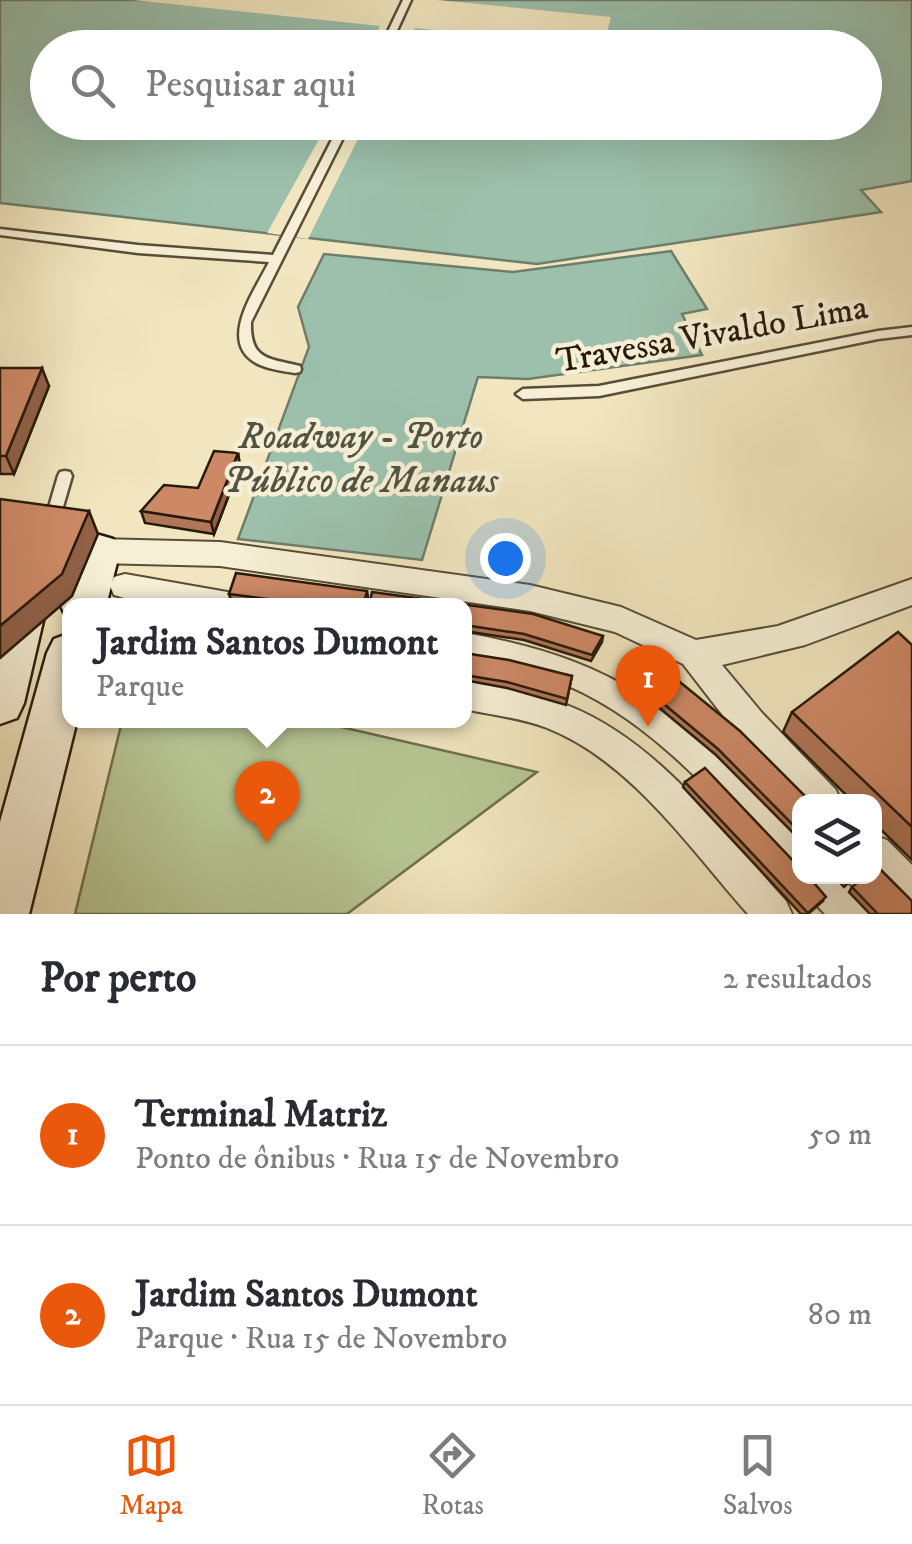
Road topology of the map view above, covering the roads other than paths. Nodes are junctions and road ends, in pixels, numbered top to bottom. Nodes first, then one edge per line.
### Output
1 (408, 0) edge
2 (393, 30) edge
3 (337, 140) edge
4 (0, 232) edge
5 (276, 259) junction
6 (912, 331) edge
7 (295, 369) dead end
8 (524, 394) dead end
9 (65, 476) dead end
10 (0, 522) edge
11 (48, 536) junction
12 (98, 551) junction
13 (912, 592) edge
14 (137, 596) edge
15 (85, 598) edge
16 (472, 648) edge
17 (694, 654) junction
18 (62, 684) edge
19 (472, 696) edge
20 (0, 703) edge
21 (816, 794) edge
22 (792, 853) edge
23 (882, 861) edge
24 (822, 884) edge
25 (912, 890) edge
26 (2, 914) edge
27 (773, 914) edge
28 (850, 914) edge

1 - 2 lane
3 - 5 lane
4 - 5 lane
5 - 7 lane
6 - 8 lane, Travessa Vivaldo Lima
9 - 11 lane
10 - 11 street
11 - 12 street
11 - 20 street
12 - 14 street
12 - 15 street
12 - 17 street
13 - 17 street
16 - 22 street
17 - 21 street
18 - 26 street
19 - 27 street
23 - 25 street
24 - 28 street

